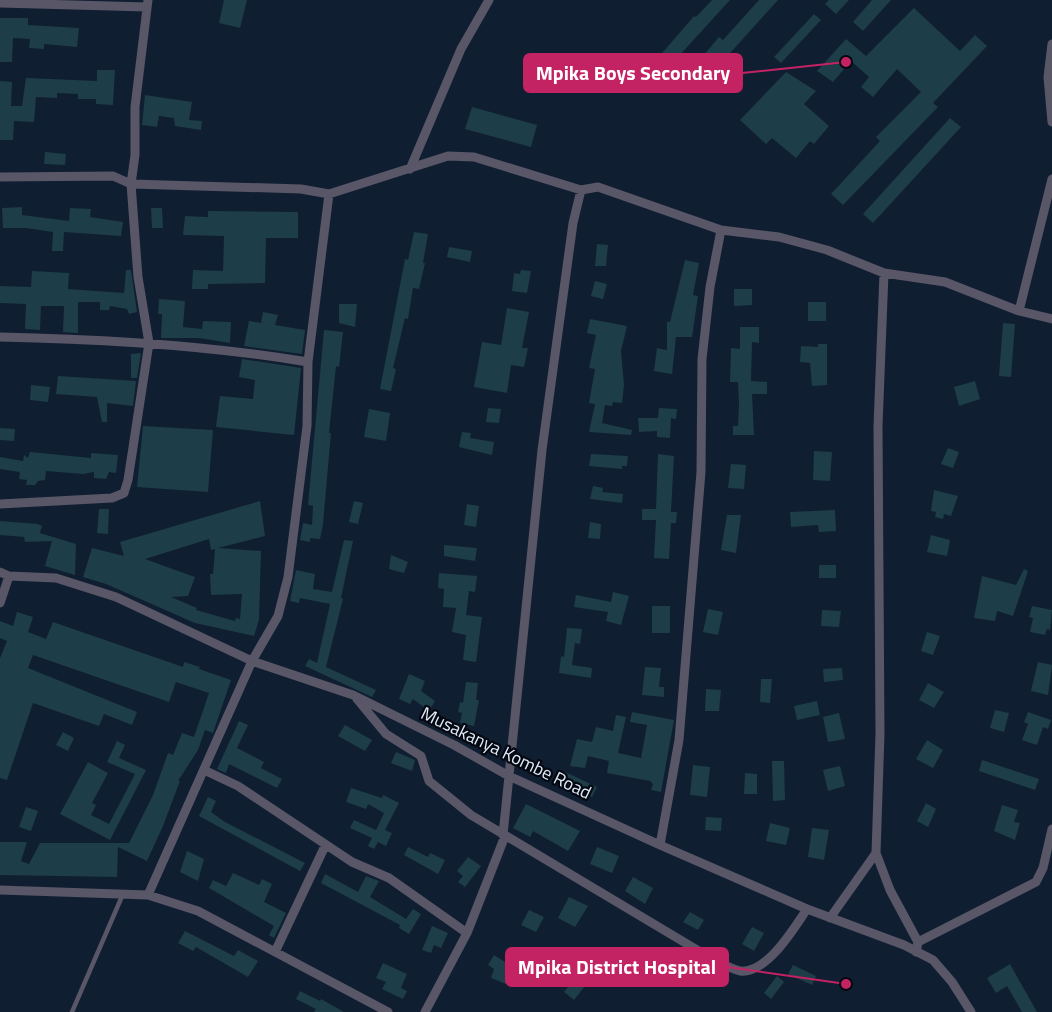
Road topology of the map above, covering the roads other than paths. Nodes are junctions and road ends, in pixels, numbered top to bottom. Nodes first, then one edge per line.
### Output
1 (489, 0) edge
2 (0, 3) edge
3 (147, 3) edge
4 (1052, 44) edge
5 (1052, 122) edge
6 (410, 169) junction
7 (0, 177) edge
8 (1052, 179) edge
9 (131, 184) junction
10 (581, 190) junction
11 (329, 194) junction
12 (721, 230) junction
13 (884, 273) junction
14 (1019, 311) junction
15 (1052, 319) edge
16 (0, 337) edge
17 (149, 343) junction
18 (308, 362) junction
19 (0, 504) edge
20 (4, 574) edge
21 (0, 603) edge
22 (252, 661) junction
23 (353, 695) junction
24 (204, 770) junction
25 (509, 776) junction
26 (1052, 829) edge
27 (505, 837) junction
28 (660, 845) junction
29 (325, 846) junction
30 (876, 853) junction
31 (0, 890) edge
32 (123, 894) junction
33 (148, 895) junction
34 (807, 909) junction
35 (830, 918) junction
36 (467, 933) junction
37 (917, 947) junction
38 (275, 952) junction
39 (72, 1012) edge
40 (388, 1012) edge
41 (425, 1012) edge
42 (971, 1012) edge

1 - 6 street
2 - 3 street
3 - 9 street
4 - 5 street
6 - 10 street
6 - 11 street
7 - 9 street
8 - 14 street
9 - 11 street
9 - 17 street
10 - 12 street
10 - 25 street
11 - 18 street
12 - 13 street
12 - 28 street
13 - 14 street
13 - 30 street
14 - 15 street
16 - 17 street
17 - 18 street
17 - 19 street
18 - 22 street
20 - 21 street
20 - 22 street, Musakanya Kombe Road
22 - 23 street, Musakanya Kombe Road
22 - 24 street
23 - 25 street, Musakanya Kombe Road
23 - 27 street
24 - 29 street
24 - 33 street
25 - 27 street
25 - 28 street, Musakanya Kombe Road
26 - 37 street
27 - 34 street
27 - 36 street
28 - 34 street, Musakanya Kombe Road
29 - 36 street
29 - 38 street
30 - 35 street
30 - 37 street
31 - 32 street
32 - 33 street
32 - 39 lane
33 - 38 street
34 - 35 street, Musakanya Kombe Road
35 - 37 street, Musakanya Kombe Road
36 - 41 street
37 - 42 street, Musakanya Kombe Road
38 - 40 street

